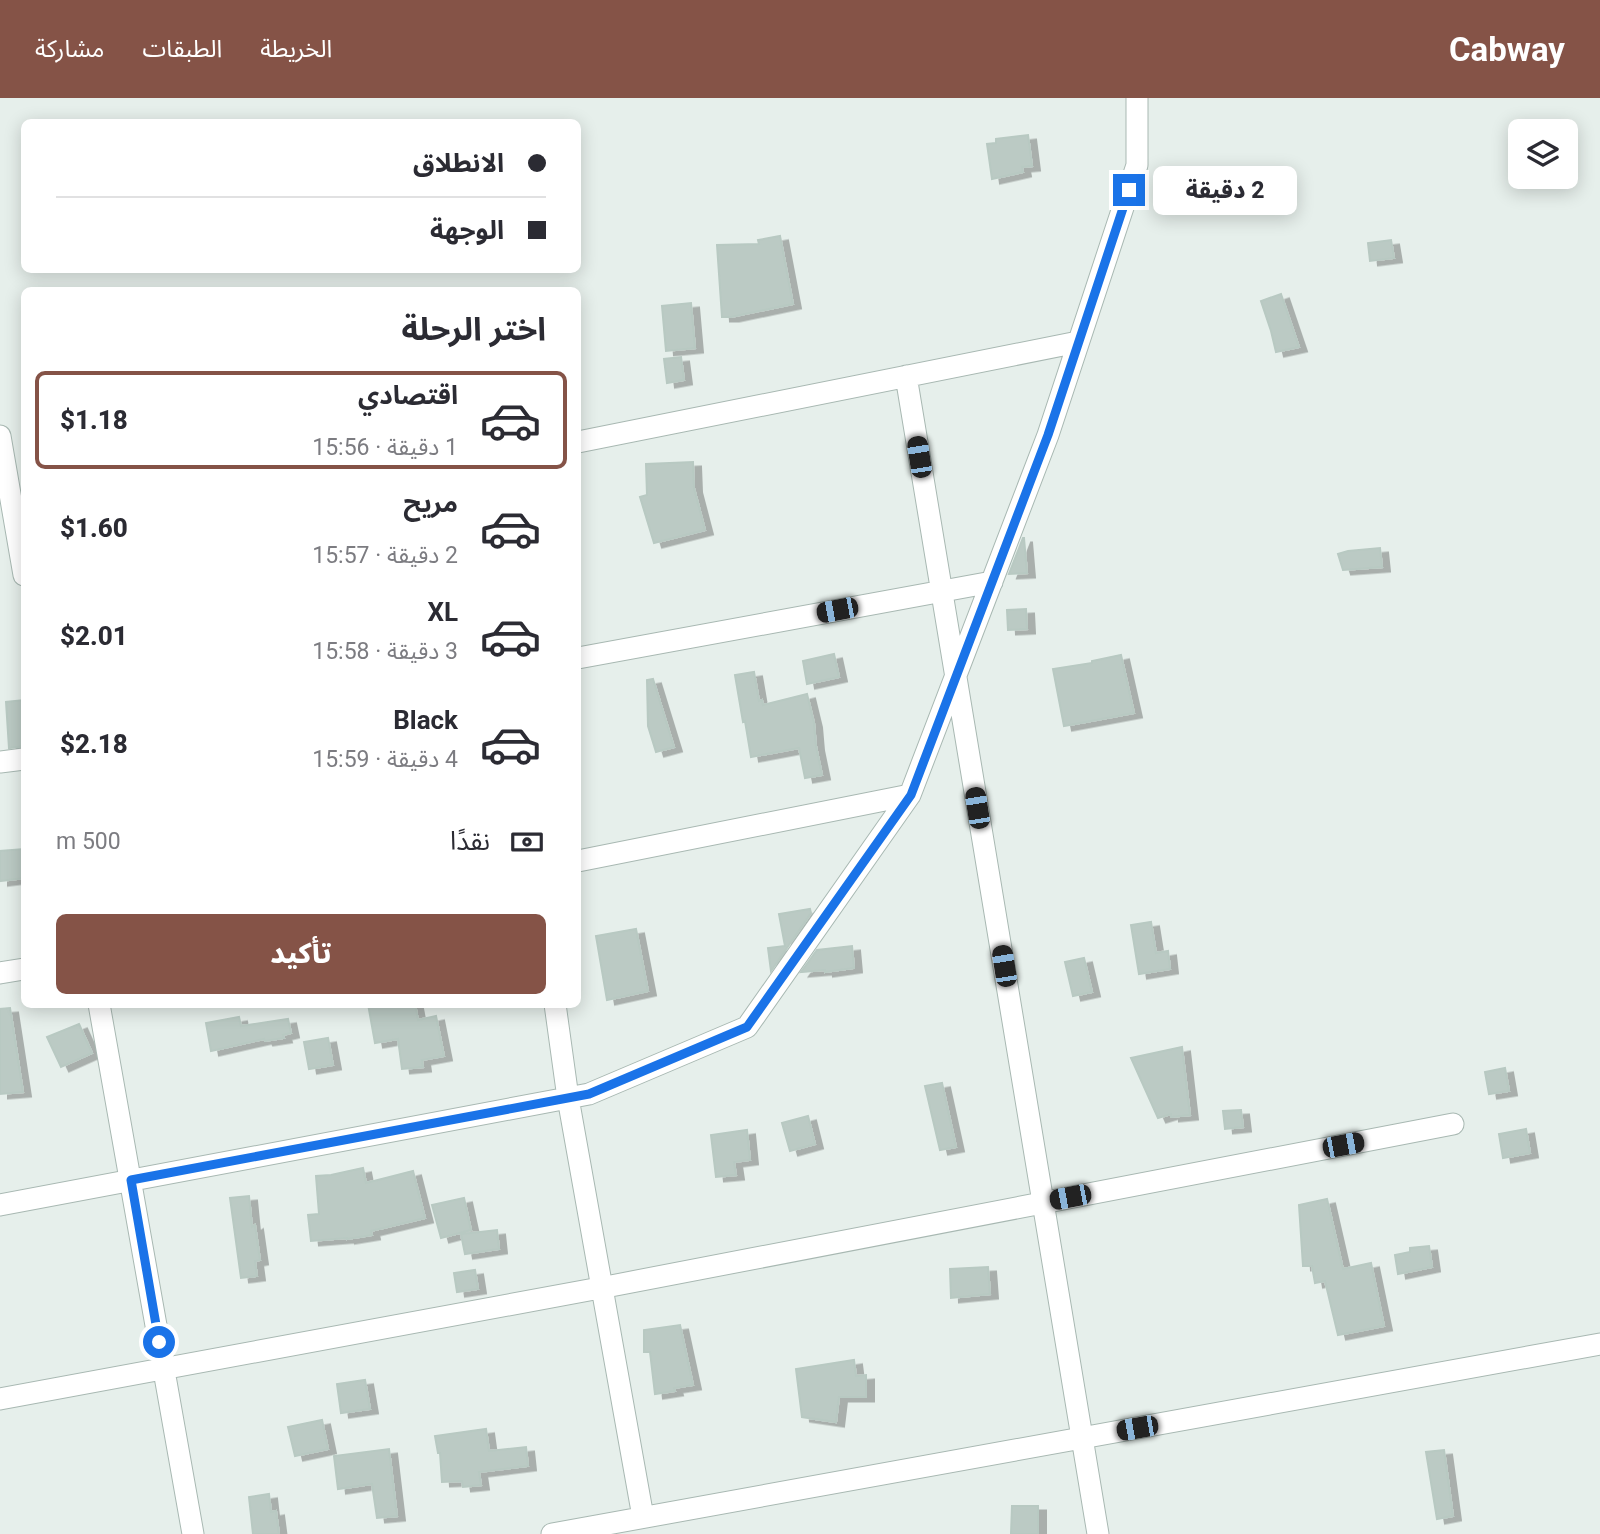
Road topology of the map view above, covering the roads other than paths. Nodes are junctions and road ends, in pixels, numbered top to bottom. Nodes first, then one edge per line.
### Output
1 (1138, 98) edge
2 (1078, 342) junction
3 (906, 376) junction
4 (0, 436) edge
5 (581, 441) edge
6 (15, 553) edge
7 (992, 582) junction
8 (941, 591) junction
9 (581, 657) edge
10 (956, 677) junction
11 (21, 759) edge
12 (0, 762) edge
13 (911, 795) junction
14 (581, 860) edge
15 (21, 969) edge
16 (0, 973) edge
17 (100, 1008) edge
18 (556, 1008) edge
19 (568, 1098) junction
20 (1452, 1124) dead end
21 (131, 1180) junction
22 (1043, 1203) junction
23 (0, 1205) edge
24 (602, 1287) junction
25 (1600, 1344) edge
26 (164, 1369) junction
27 (0, 1399) edge
28 (1082, 1438) junction
29 (643, 1517) junction
30 (193, 1534) edge
31 (552, 1534) edge
32 (1098, 1534) edge

1 - 2 street
2 - 3 street
2 - 7 street
3 - 5 street
3 - 8 street
4 - 6 street
7 - 8 street
7 - 10 street
8 - 9 street
8 - 10 street
10 - 13 street
10 - 22 street
11 - 12 street
13 - 14 street
13 - 19 street
15 - 16 street
17 - 21 street
18 - 19 street
19 - 21 street
19 - 24 street
20 - 22 street
21 - 23 street
21 - 26 street
22 - 24 street
22 - 28 street
24 - 26 street
24 - 29 street
25 - 28 street
26 - 27 street
26 - 30 street
28 - 29 street
28 - 32 street
29 - 31 street

